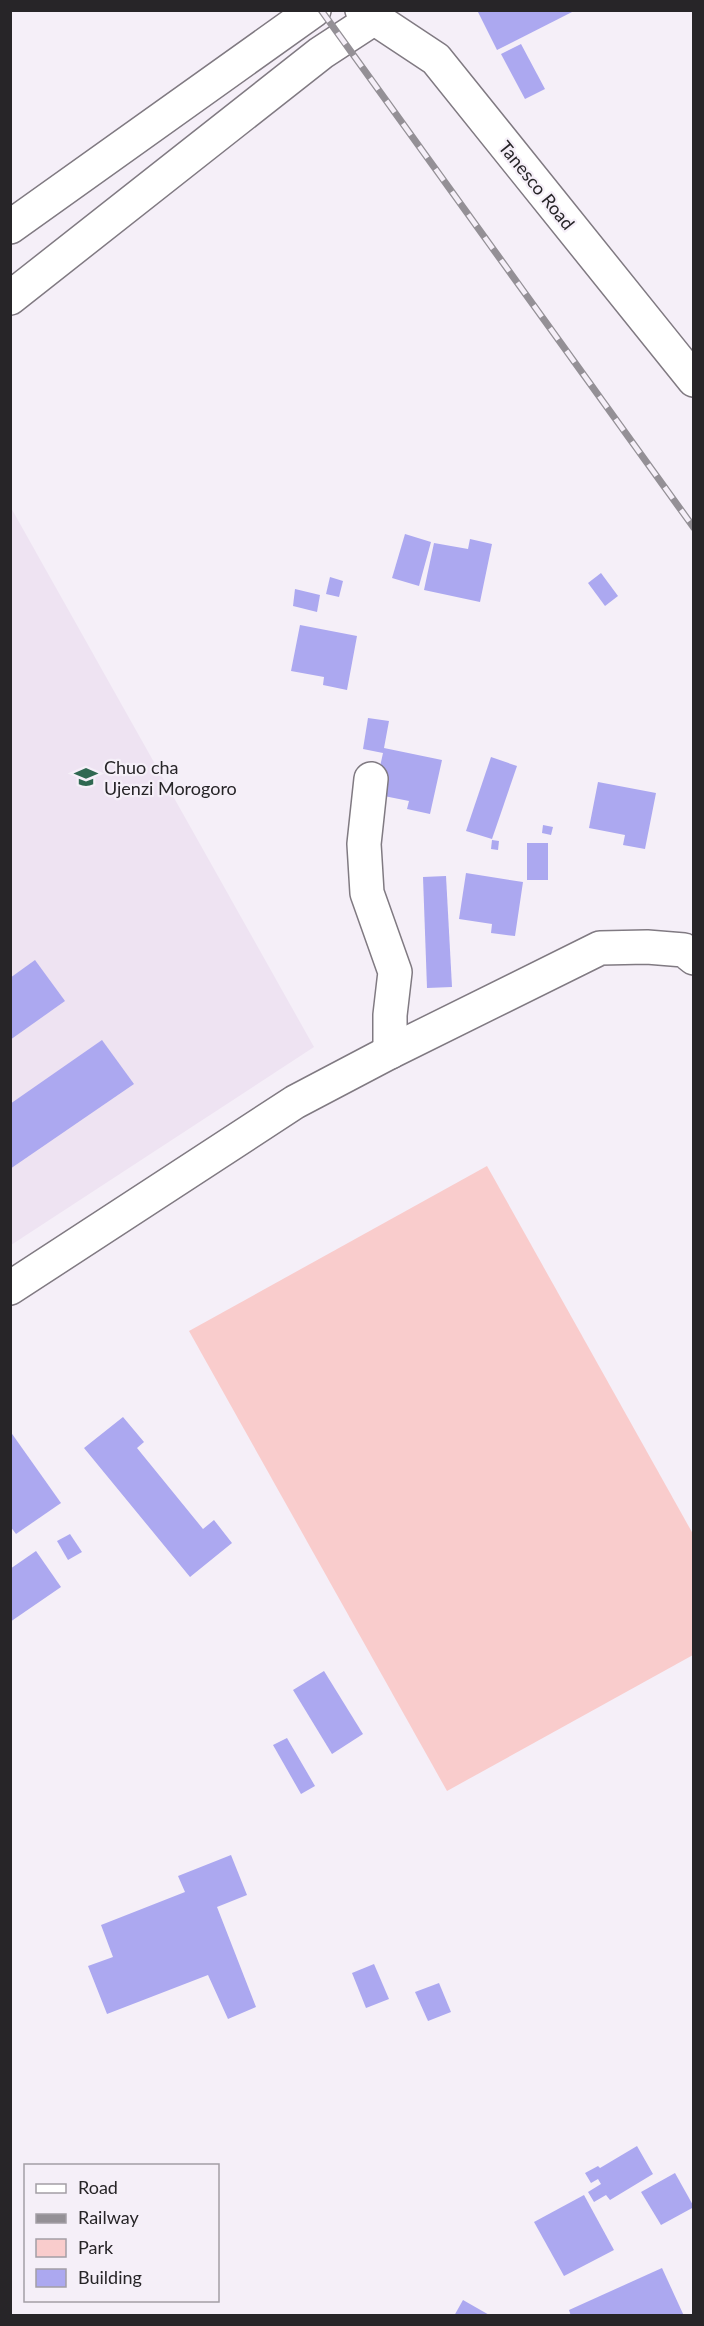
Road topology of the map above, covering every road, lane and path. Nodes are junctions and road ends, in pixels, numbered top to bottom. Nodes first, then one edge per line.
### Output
1 (314, 10) edge
2 (367, 15) edge
3 (10, 227) edge
4 (10, 298) edge
5 (693, 380) edge
6 (370, 779) dead end
7 (693, 958) edge
8 (390, 1052) junction
9 (10, 1288) edge

1 - 3 street
2 - 4 street
2 - 5 street, Tanesco Road
6 - 8 street
7 - 8 street
8 - 9 street

